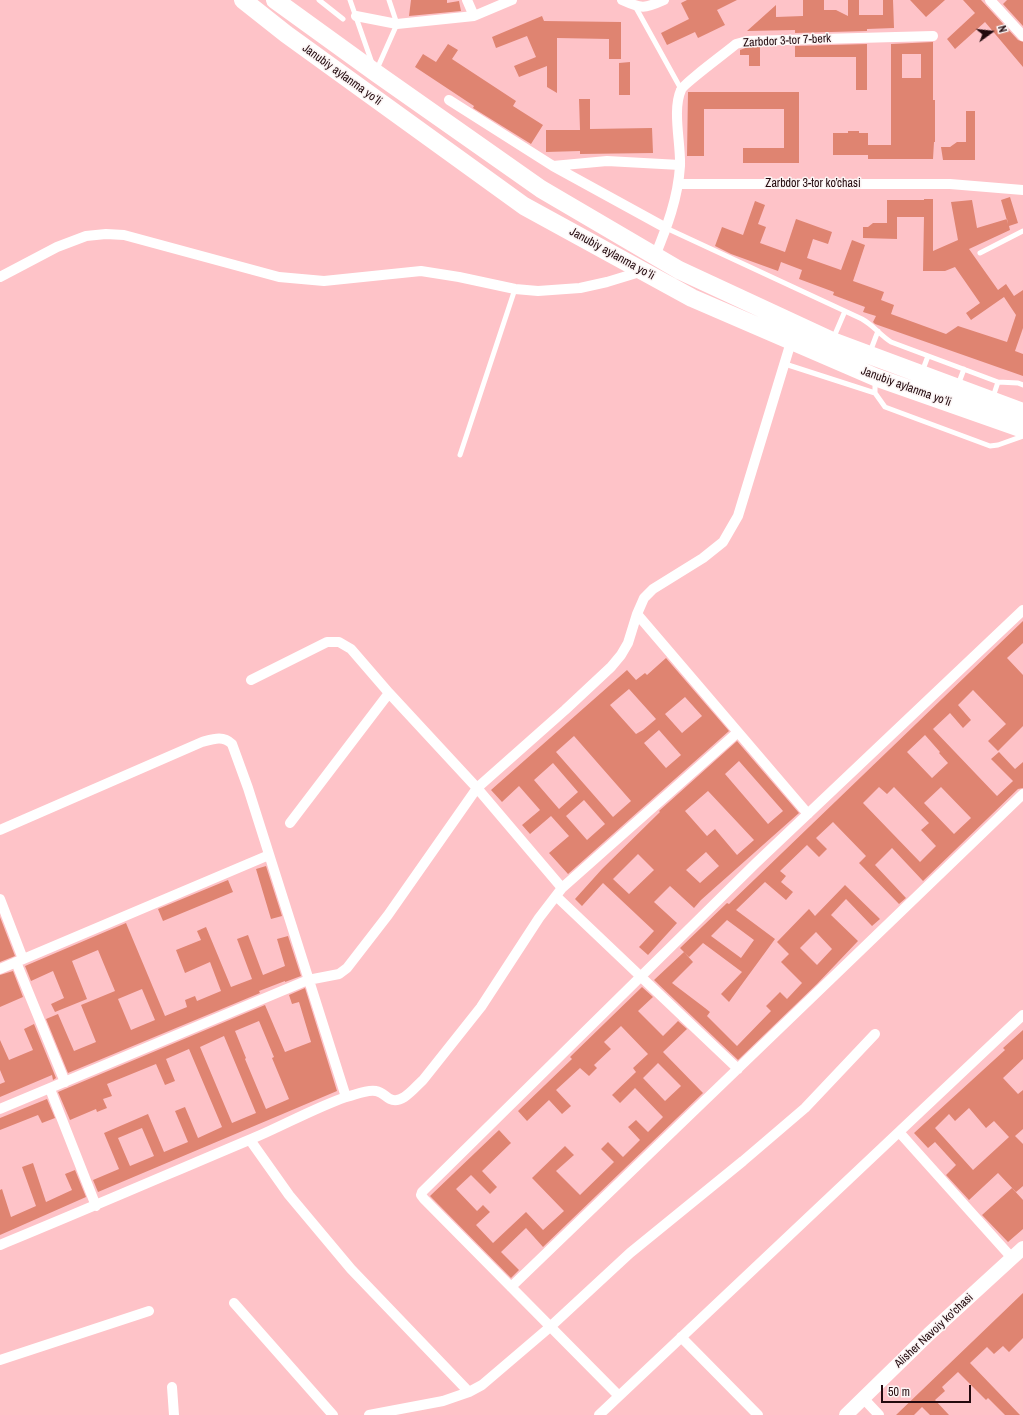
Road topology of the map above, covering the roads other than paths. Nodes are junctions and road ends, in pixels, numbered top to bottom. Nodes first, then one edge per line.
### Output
1 (244, 0) edge
2 (275, 0) edge
3 (319, 0) edge
4 (350, 0) edge
5 (389, 0) edge
6 (467, 0) edge
7 (512, 0) edge
8 (622, 0) edge
9 (664, 0) edge
10 (990, 0) edge
11 (634, 6) junction
12 (356, 16) junction
13 (474, 16) junction
14 (343, 18) dead end
15 (397, 24) junction
16 (933, 36) dead end
17 (1023, 36) edge
18 (376, 73) junction
19 (681, 89) junction
20 (449, 100) dead end
21 (680, 165) junction
22 (553, 166) junction
23 (678, 184) junction
24 (1023, 190) edge
25 (666, 228) junction
26 (1023, 231) edge
27 (980, 253) dead end
28 (655, 256) junction
29 (643, 271) junction
30 (0, 277) edge
31 (515, 289) junction
32 (845, 311) junction
33 (878, 331) junction
34 (832, 341) junction
35 (791, 342) junction
36 (868, 355) junction
37 (928, 356) junction
38 (785, 364) junction
39 (964, 369) junction
40 (921, 374) junction
41 (998, 382) junction
42 (875, 385) junction
43 (1023, 385) edge
44 (957, 388) junction
45 (992, 400) junction
46 (1023, 412) edge
47 (1023, 429) edge
48 (1023, 436) edge
49 (460, 455) dead end
50 (1023, 610) edge
51 (637, 614) junction
52 (251, 680) dead end
53 (389, 692) junction
54 (738, 732) junction
55 (477, 788) junction
56 (1023, 794) edge
57 (808, 814) junction
58 (290, 823) dead end
59 (0, 830) edge
60 (269, 855) junction
61 (559, 892) junction
62 (0, 898) edge
63 (20, 960) junction
64 (0, 969) edge
65 (641, 976) junction
66 (308, 980) junction
67 (1023, 1015) edge
68 (876, 1034) dead end
69 (738, 1069) junction
70 (65, 1082) junction
71 (50, 1089) junction
72 (346, 1097) junction
73 (0, 1109) edge
74 (899, 1132) junction
75 (250, 1140) junction
76 (96, 1206) junction
77 (0, 1245) edge
78 (1023, 1248) edge
79 (1012, 1258) junction
80 (511, 1287) junction
81 (234, 1303) dead end
82 (149, 1311) dead end
83 (550, 1327) junction
84 (681, 1337) junction
85 (0, 1360) edge
86 (172, 1387) dead end
87 (469, 1392) junction
88 (619, 1396) junction
89 (863, 1398) junction
90 (174, 1415) edge
91 (333, 1415) edge
92 (369, 1415) edge
93 (599, 1415) edge
94 (758, 1415) edge
95 (846, 1415) edge
96 (878, 1415) edge

1 - 29 highway, Janubiy aylanma yoʻli
2 - 18 highway, Janubiy aylanma yoʻli
3 - 14 lane
4 - 12 lane
5 - 15 lane
6 - 13 street
7 - 13 street
8 - 11 street
9 - 11 street
10 - 17 street
11 - 19 lane
12 - 15 street
12 - 18 lane
13 - 15 street
15 - 18 lane
16 - 19 street, Zarbdor 3-tor 7-berk
18 - 28 highway, Janubiy aylanma yoʻli
19 - 21 street
20 - 22 street
21 - 22 street
21 - 23 street
22 - 25 street
23 - 24 street, Zarbdor 3-tor koʼchasi
23 - 25 street
25 - 28 street
25 - 32 lane
26 - 27 lane
28 - 34 highway, Janubiy aylanma yoʻli
29 - 31 street
29 - 35 highway, Janubiy aylanma yoʻli
30 - 31 street
31 - 49 lane
32 - 33 lane
32 - 34 lane
33 - 36 lane
33 - 37 lane
34 - 36 highway, Janubiy aylanma yoʻli
35 - 38 street
35 - 42 highway, Janubiy aylanma yoʻli
36 - 40 highway, Janubiy aylanma yoʻli
37 - 39 lane
37 - 40 lane
38 - 42 lane
38 - 51 street
39 - 41 lane
39 - 44 lane
40 - 44 highway, Janubiy aylanma yoʻli
41 - 43 lane
41 - 45 lane
42 - 47 highway, Janubiy aylanma yoʻli
42 - 48 lane
44 - 45 highway, Janubiy aylanma yoʻli
45 - 46 highway, Janubiy aylanma yoʻli
50 - 57 street
51 - 54 street
51 - 55 street
52 - 53 street
53 - 55 street
53 - 58 street
54 - 57 street
54 - 61 street
55 - 61 street
55 - 66 street
56 - 69 street
57 - 65 street
59 - 60 street
60 - 63 street
60 - 66 street
61 - 65 street
61 - 72 street
62 - 63 street
63 - 64 street
63 - 70 street
65 - 69 street
65 - 80 street
66 - 70 street
66 - 72 street
67 - 74 street
68 - 83 street
69 - 80 street
70 - 71 street
71 - 73 street
71 - 76 street
72 - 75 street
74 - 79 street
74 - 84 street
75 - 76 street
75 - 87 street
76 - 77 street
78 - 79 main road, Alisher Navoiy ko'chasi
79 - 89 main road, Alisher Navoiy ko'chasi
80 - 83 street
81 - 91 street
82 - 85 street
83 - 87 street
83 - 88 street
84 - 88 street
84 - 94 street
86 - 90 street
87 - 92 street
88 - 93 street
89 - 95 main road, Alisher Navoiy ko'chasi
89 - 96 street

